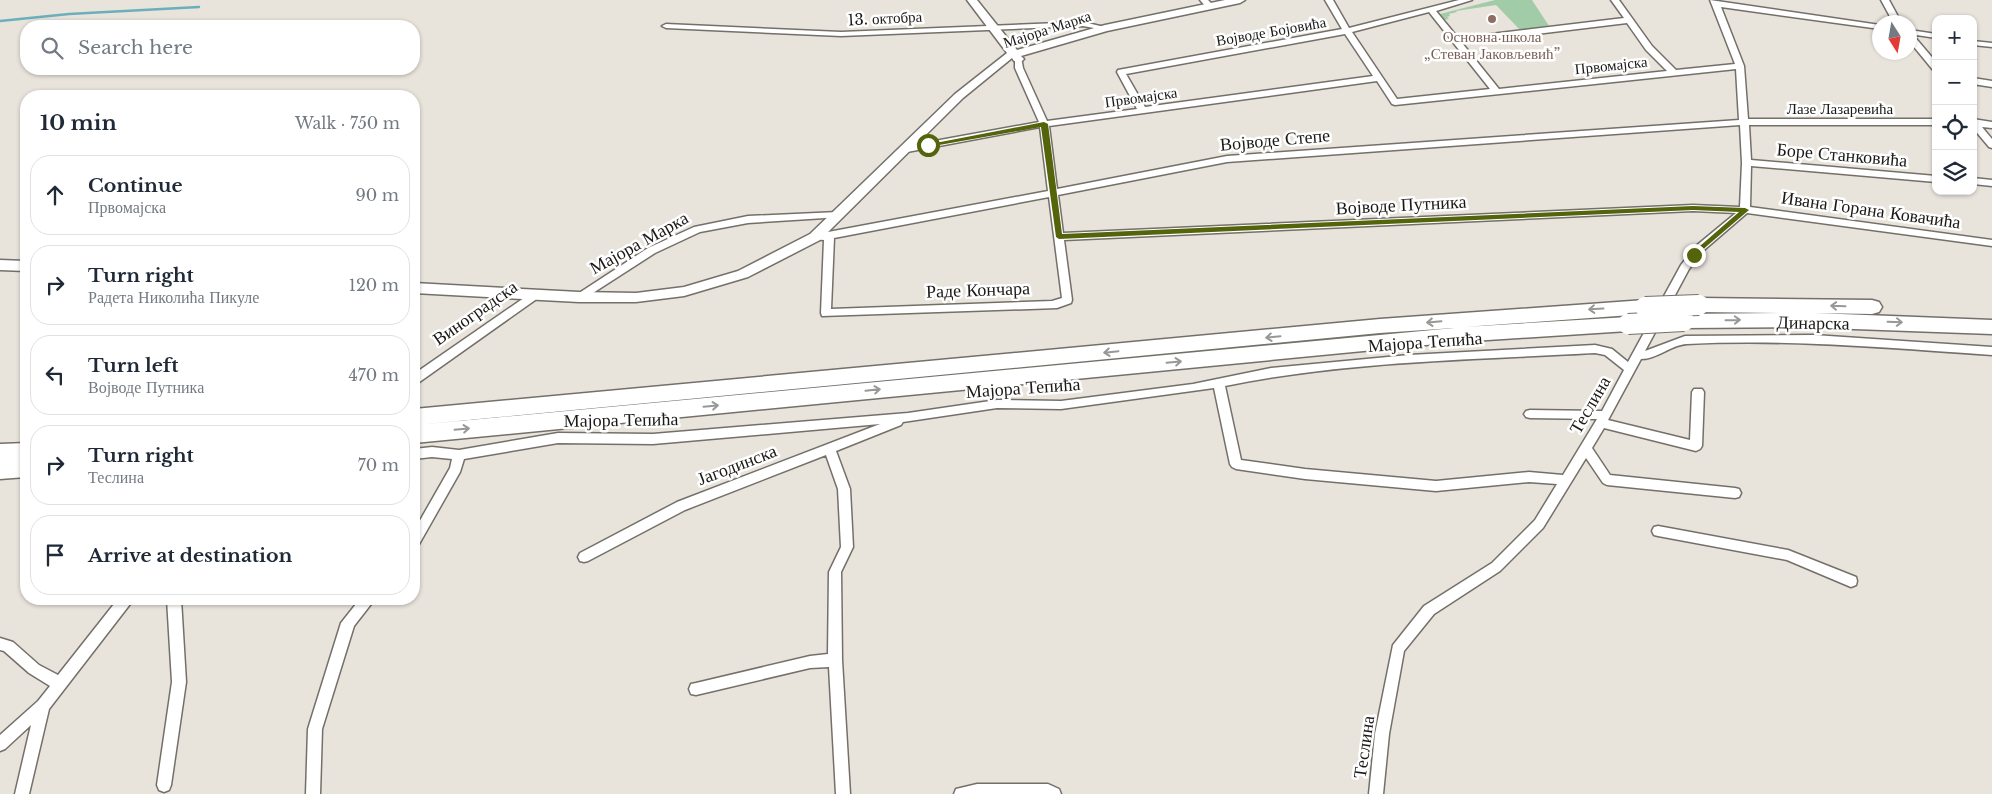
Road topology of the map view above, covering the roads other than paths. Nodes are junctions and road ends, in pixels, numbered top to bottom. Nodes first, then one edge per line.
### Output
1 (972, 0) edge
2 (1240, 0) edge
3 (1329, 0) edge
4 (1468, 0) edge
5 (1616, 0) edge
6 (1885, 0) edge
7 (1716, 2) edge
8 (1207, 3) edge
9 (1430, 10) junction
10 (1186, 11) junction
11 (1894, 15) edge
12 (1628, 20) junction
13 (666, 26) dead end
14 (991, 26) junction
15 (1872, 26) edge
16 (1105, 28) junction
17 (1347, 31) junction
18 (1917, 33) edge
19 (1932, 35) edge
20 (1457, 41) junction
21 (1977, 43) edge
22 (1917, 45) edge
23 (1992, 45) edge
24 (1015, 60) junction
25 (1932, 63) edge
26 (1740, 66) junction
27 (1673, 72) junction
28 (1380, 78) junction
29 (1977, 82) edge
30 (1992, 84) edge
31 (1496, 92) junction
32 (1143, 111) junction
33 (1744, 122) junction
34 (1932, 122) edge
35 (1977, 123) edge
36 (1044, 124) junction
37 (1992, 125) edge
38 (1977, 127) edge
39 (1992, 145) edge
40 (907, 150) junction
41 (1746, 163) junction
42 (1932, 179) edge
43 (1977, 182) edge
44 (1992, 183) edge
45 (1053, 191) junction
46 (1745, 210) junction
47 (838, 215) junction
48 (822, 236) junction
49 (1059, 237) junction
50 (1992, 243) edge
51 (0, 265) edge
52 (20, 266) edge
53 (420, 288) edge
54 (534, 295) junction
55 (578, 297) junction
56 (826, 313) joint
57 (1992, 313) edge
58 (1992, 327) edge
59 (1992, 351) edge
60 (1636, 355) junction
61 (1630, 369) junction
62 (420, 376) edge
63 (1219, 383) junction
64 (1698, 392) dead end
65 (1530, 414) dead end
66 (420, 416) edge
67 (908, 418) junction
68 (1603, 419) junction
69 (420, 433) edge
70 (830, 448) junction
71 (1585, 448) junction
72 (20, 452) edge
73 (0, 453) edge
74 (420, 453) edge
75 (459, 455) junction
76 (20, 468) edge
77 (0, 470) edge
78 (1564, 480) junction
79 (1735, 492) dead end
80 (1658, 531) dead end
81 (420, 532) edge
82 (584, 557) dead end
83 (1851, 580) dead end
84 (120, 605) edge
85 (174, 605) edge
86 (363, 605) edge
87 (0, 644) edge
88 (835, 660) junction
89 (60, 684) junction
90 (696, 689) dead end
91 (43, 706) junction
92 (0, 744) edge
93 (164, 785) dead end
94 (977, 793) edge
95 (22, 794) edge
96 (313, 794) edge
97 (843, 794) edge
98 (961, 794) edge
99 (1054, 794) edge
100 (1376, 794) edge

1 - 14 street
2 - 8 street, Мајора Марка
3 - 17 street
4 - 9 street, Војводе Бојовића
5 - 12 street
6 - 11 street
7 - 15 street
7 - 26 street
8 - 10 street, Мајора Марка
9 - 17 street, Војводе Бојовића
9 - 20 street
10 - 16 street, Мајора Марка
10 - 24 street, Мајора Марка
12 - 20 street
12 - 27 street
13 - 14 street, 13. октобра
14 - 16 street, 13. октобра
14 - 24 street
16 - 24 street, Мајора Марка
17 - 28 street
17 - 32 street, Војводе Бојовића
18 - 19 street
20 - 31 street
21 - 23 street
22 - 25 street
24 - 36 street
24 - 40 street, Мајора Марка
26 - 27 street, Првомајска
26 - 33 street
27 - 31 street, Првомајска
28 - 31 street, Првомајска
28 - 32 street, Првомајска
29 - 30 street
32 - 36 street, Првомајска
33 - 34 street, Лазе Лазаревића
33 - 41 street
33 - 45 street, Војводе Степе
35 - 37 street
36 - 40 street, Првомајска
36 - 45 street
38 - 39 street
40 - 47 street, Мајора Марка
41 - 42 street, Боре Станковића
41 - 46 street
43 - 44 street
45 - 48 street, Војводе Степе
45 - 49 street
46 - 49 street, Војводе Путника
46 - 50 street, Ивана Горана Ковачића
46 - 60 street, Теслина
47 - 48 street, Мајора Марка
47 - 55 street, Мајора Марка
48 - 55 street, Мајора Марка
48 - 56 street
49 - 56 street, Раде Кончара
51 - 52 street
53 - 54 street, Мајора Марка
54 - 55 street, Мајора Марка
54 - 62 street, Виноградска
57 -> 66 highway, bridge
69 -> 58 highway, bridge
59 - 60 street, Динарска
60 - 61 street, Теслина
61 - 63 street, Мајора Тепића
61 - 68 street, Теслина
63 - 67 street, Мајора Тепића
63 - 78 street
64 - 68 street
65 - 68 street
67 - 70 street, Јагодинска
67 - 75 street, Мајора Тепића
68 - 71 street, Теслина
70 - 82 street, Јагодинска
70 - 88 street
71 - 78 street, Теслина
71 - 79 street
72 - 73 highway
74 - 75 street, Мајора Тепића
75 - 81 street
76 - 77 highway
78 - 100 street, Теслина
80 - 83 street
84 - 89 street
85 - 93 street
86 - 96 street
87 - 89 street
88 - 90 street
88 - 97 street
89 - 91 street
91 - 92 street
91 - 95 street
94 - 98 street
94 - 99 street

